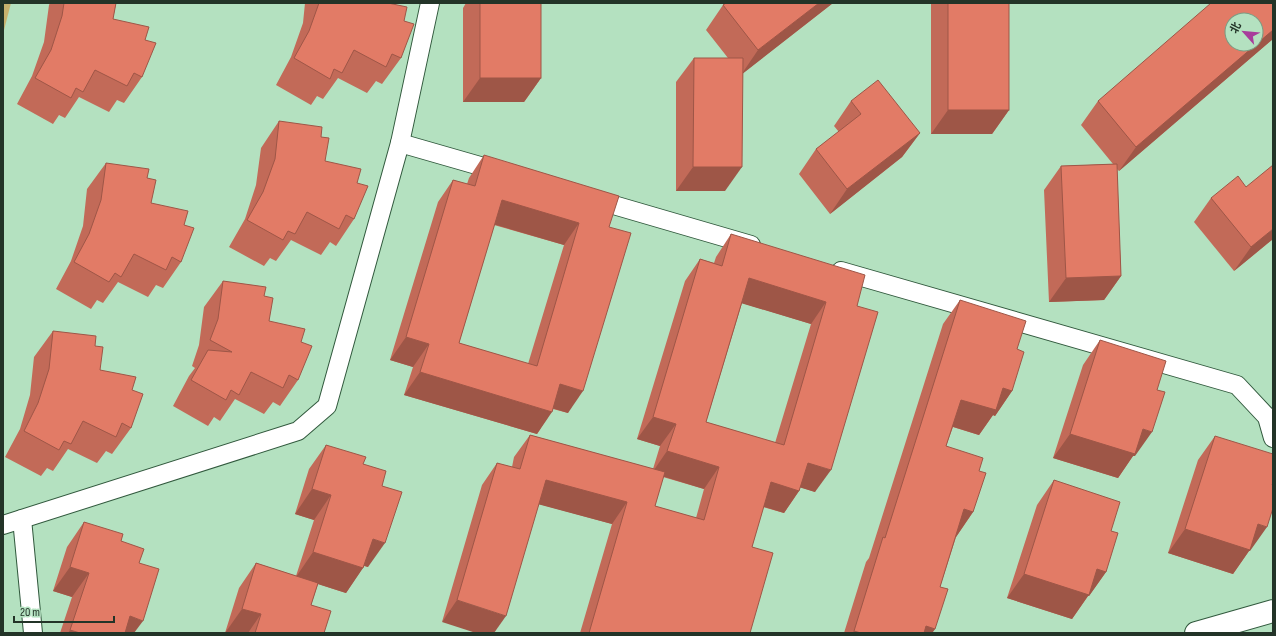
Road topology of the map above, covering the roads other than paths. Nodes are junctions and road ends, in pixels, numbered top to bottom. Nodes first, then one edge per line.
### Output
1 (430, 3) edge
2 (400, 143) junction
3 (515, 177) edge
4 (577, 194) edge
5 (768, 250) edge
6 (822, 265) edge
7 (1273, 438) edge
8 (22, 519) junction
9 (3, 525) edge
10 (1273, 611) edge
11 (33, 633) edge
12 (1196, 633) edge

1 - 2 lane
2 - 3 lane
2 - 8 lane
4 - 5 lane
6 - 7 lane
8 - 9 lane
8 - 11 lane
10 - 12 street

